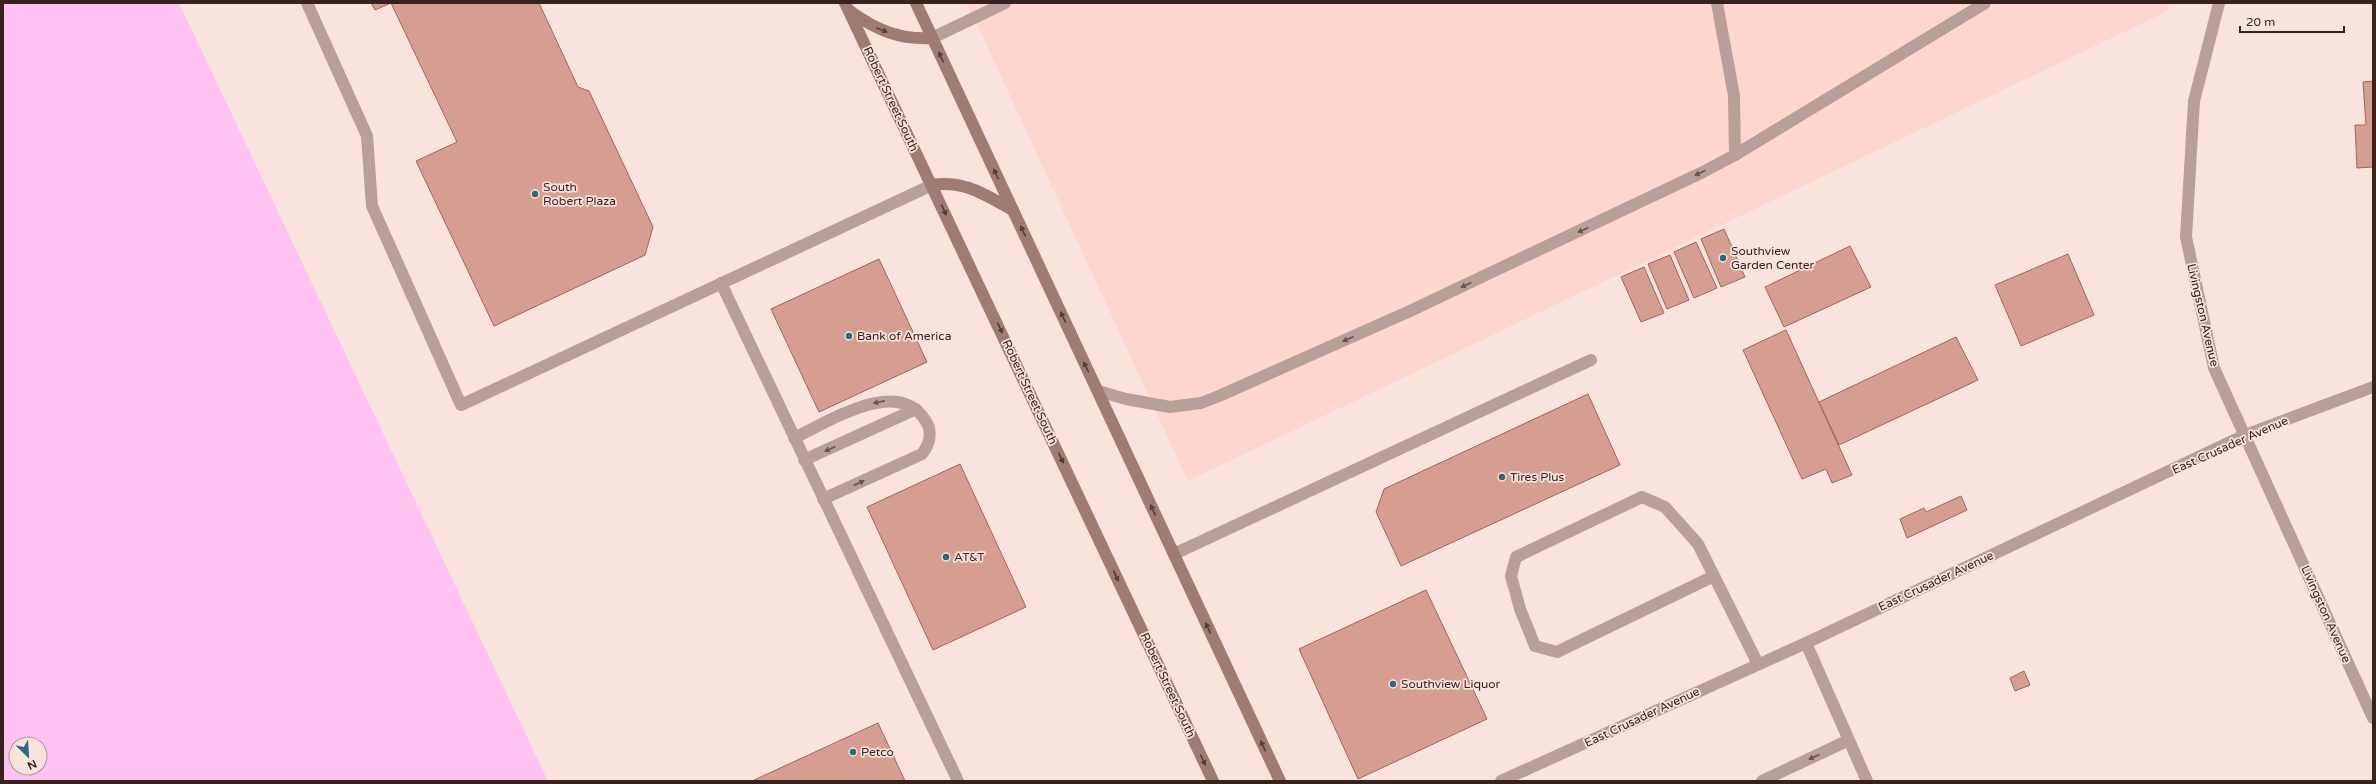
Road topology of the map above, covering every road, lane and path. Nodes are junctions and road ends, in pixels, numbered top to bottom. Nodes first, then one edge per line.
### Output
1 (307, 3) edge
2 (916, 3) edge
3 (1006, 3) edge
4 (1717, 3) edge
5 (1984, 3) edge
6 (2219, 3) edge
7 (847, 7) edge
8 (932, 38) junction
9 (1735, 155) junction
10 (932, 185) junction
11 (1013, 210) junction
12 (721, 283) junction
13 (1591, 360) dead end
14 (2373, 387) edge
15 (1098, 391) junction
16 (916, 409) junction
17 (2244, 435) junction
18 (794, 438) junction
19 (804, 460) junction
20 (823, 499) junction
21 (1174, 554) junction
22 (1714, 576) junction
23 (1806, 643) junction
24 (1758, 664) junction
25 (2373, 718) edge
26 (1849, 740) junction
27 (958, 781) edge
28 (1213, 781) edge
29 (1280, 781) edge
30 (1501, 781) edge
31 (1762, 781) edge
32 (1867, 781) edge

1 - 12 street
2 - 8 main road
3 - 8 street
4 - 9 street
5 - 9 street
6 - 17 street, Livingston Avenue
7 -> 8 main road
7 - 10 main road, Robert Street South
11 -> 8 main road
9 -> 15 street
10 - 11 main road
10 - 12 street
10 -> 28 main road, Robert Street South
15 -> 11 main road
12 - 18 street
13 - 21 street
14 - 17 street, East Crusader Avenue
21 -> 15 main road
16 -> 18 street
16 -> 19 street
20 -> 16 street
17 - 23 street, East Crusader Avenue
17 - 25 street, Livingston Avenue
18 - 19 street
19 - 20 street
20 - 27 street
29 -> 21 main road
22 - 22 street
22 - 24 street
23 - 24 street, East Crusader Avenue
23 - 26 street
24 - 30 street, East Crusader Avenue
26 -> 31 street
26 - 32 street

